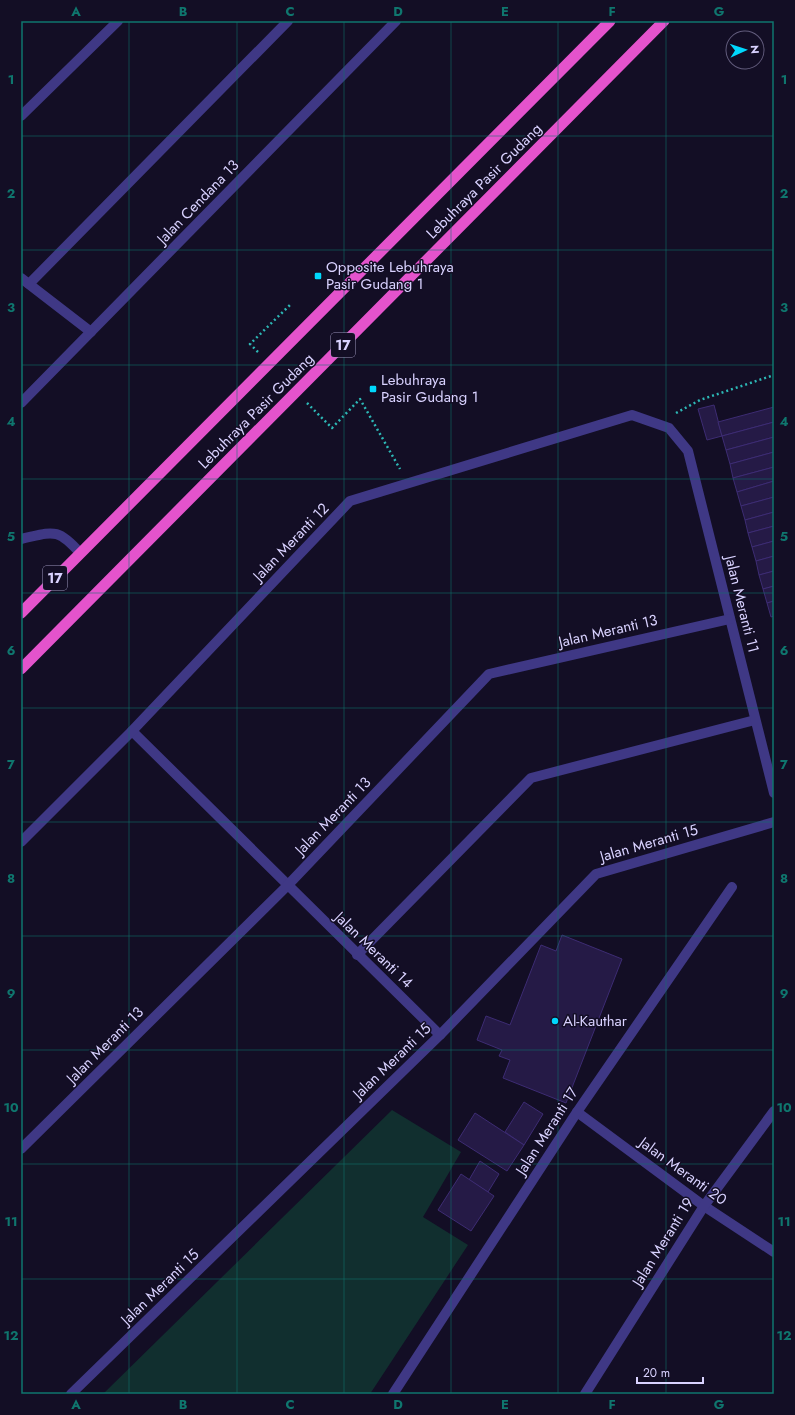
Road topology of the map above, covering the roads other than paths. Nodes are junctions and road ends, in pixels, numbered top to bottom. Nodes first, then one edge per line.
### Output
1 (118, 21) edge
2 (288, 21) edge
3 (396, 21) edge
4 (610, 21) edge
5 (664, 21) edge
6 (21, 116) edge
7 (25, 281) edge
8 (91, 332) junction
9 (21, 404) edge
10 (669, 428) joint
11 (21, 539) edge
12 (80, 553) junction
13 (21, 613) edge
14 (730, 618) junction
15 (21, 669) edge
16 (756, 720) junction
17 (132, 731) junction
18 (774, 793) edge
19 (774, 822) edge
20 (21, 842) edge
21 (287, 886) junction
22 (732, 887) dead end
23 (357, 955) junction
24 (440, 1035) junction
25 (774, 1111) edge
26 (577, 1112) junction
27 (21, 1149) edge
28 (704, 1206) junction
29 (774, 1252) edge
30 (71, 1394) edge
31 (393, 1394) edge
32 (585, 1394) edge

1 - 6 street
2 - 7 street
3 - 8 street, Jalan Cendana 13
4 - 12 highway, Lebuhraya Pasir Gudang / 17
5 - 15 highway, Lebuhraya Pasir Gudang / 17
7 - 8 street
8 - 9 street, Jalan Cendana 13
10 - 14 street, Jalan Meranti 11
10 - 17 street, Jalan Meranti 12
11 - 12 street
12 - 13 highway, Lebuhraya Pasir Gudang / 17
14 - 16 street, Jalan Meranti 11
14 - 21 street, Jalan Meranti 13
16 - 18 street, Jalan Meranti 11
16 - 23 street
17 - 20 street, Jalan Meranti 12
17 - 21 street, Jalan Meranti 14
19 - 24 street, Jalan Meranti 15
21 - 23 street, Jalan Meranti 14
21 - 27 street, Jalan Meranti 13
22 - 26 street, Jalan Meranti 17
23 - 24 street, Jalan Meranti 14
24 - 30 street, Jalan Meranti 15
25 - 28 street, Jalan Meranti 19
26 - 28 street, Jalan Meranti 20
26 - 31 street, Jalan Meranti 17
28 - 29 street, Jalan Meranti 20
28 - 32 street, Jalan Meranti 19

